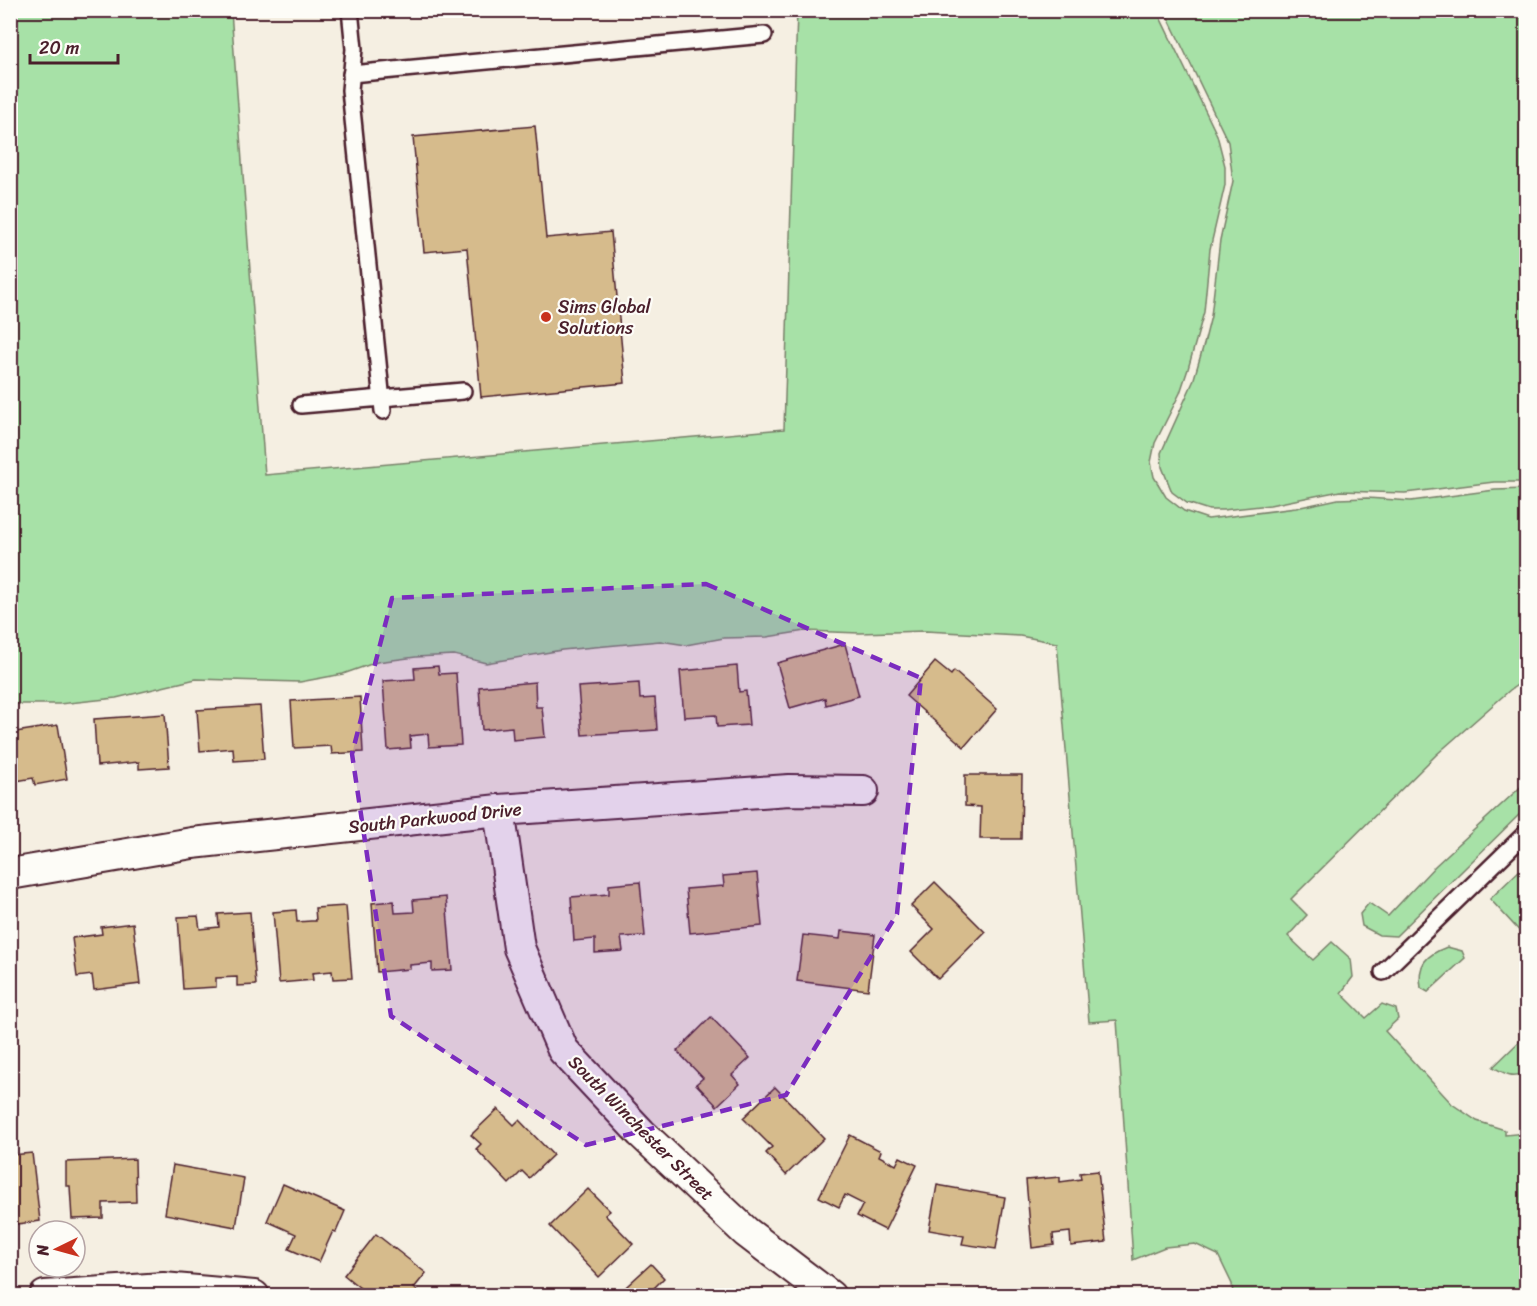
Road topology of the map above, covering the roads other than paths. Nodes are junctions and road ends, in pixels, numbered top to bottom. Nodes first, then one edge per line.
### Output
1 (350, 10) edge
2 (764, 35) dead end
3 (351, 74) junction
4 (463, 391) dead end
5 (301, 405) dead end
6 (382, 405) junction
7 (863, 791) dead end
8 (499, 810) junction
9 (1527, 833) edge
10 (10, 874) edge
11 (1383, 972) dead end
12 (45, 1296) edge
13 (254, 1296) edge
14 (830, 1296) edge

1 - 3 lane
2 - 3 lane
3 - 6 lane
4 - 6 lane
5 - 6 lane
7 - 8 street, South Parkwood Drive
8 - 10 street, South Parkwood Drive
8 - 14 street, South Winchester Street
9 - 11 lane
12 - 13 street

